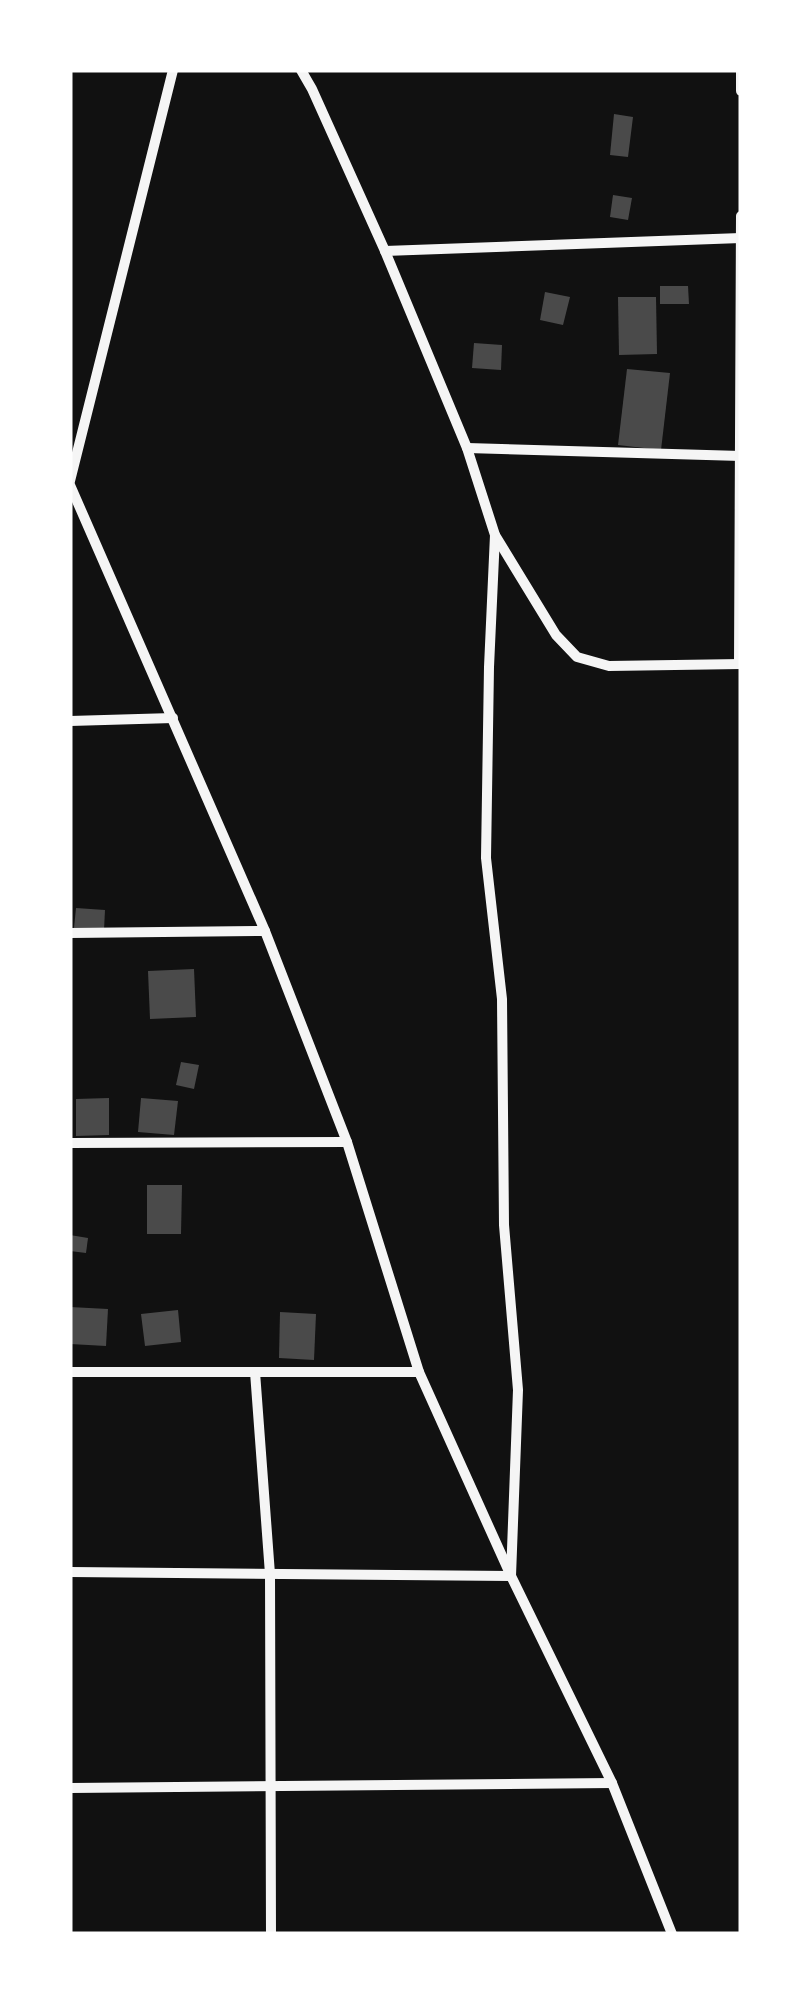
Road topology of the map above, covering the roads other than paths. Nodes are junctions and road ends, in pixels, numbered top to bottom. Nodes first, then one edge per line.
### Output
1 (173, 70) edge
2 (301, 70) edge
3 (740, 70) edge
4 (741, 92) edge
5 (741, 216) edge
6 (741, 238) edge
7 (385, 250) junction
8 (467, 448) junction
9 (741, 456) edge
10 (70, 483) edge
11 (494, 536) junction
12 (740, 664) edge
13 (173, 718) junction
14 (70, 720) edge
15 (265, 931) junction
16 (70, 933) edge
17 (348, 1142) junction
18 (70, 1143) edge
19 (70, 1372) edge
20 (255, 1372) junction
21 (418, 1372) junction
22 (70, 1572) edge
23 (270, 1574) junction
24 (511, 1576) junction
25 (612, 1784) junction
26 (269, 1786) junction
27 (70, 1788) edge
28 (271, 1934) edge
29 (672, 1934) edge

1 - 10 street
2 - 7 street
3 - 4 street
5 - 6 street
6 - 7 street
6 - 9 street
7 - 8 street
8 - 9 street
8 - 11 street
9 - 12 street
10 - 13 street
11 - 12 street
11 - 24 street
13 - 14 street
13 - 15 street
15 - 16 street
15 - 17 street
17 - 18 street
17 - 21 street
19 - 20 street
20 - 21 street
20 - 23 street
21 - 24 street
22 - 23 street
23 - 24 street
23 - 26 street
24 - 25 street
25 - 26 street
25 - 29 street
26 - 27 street
26 - 28 street

